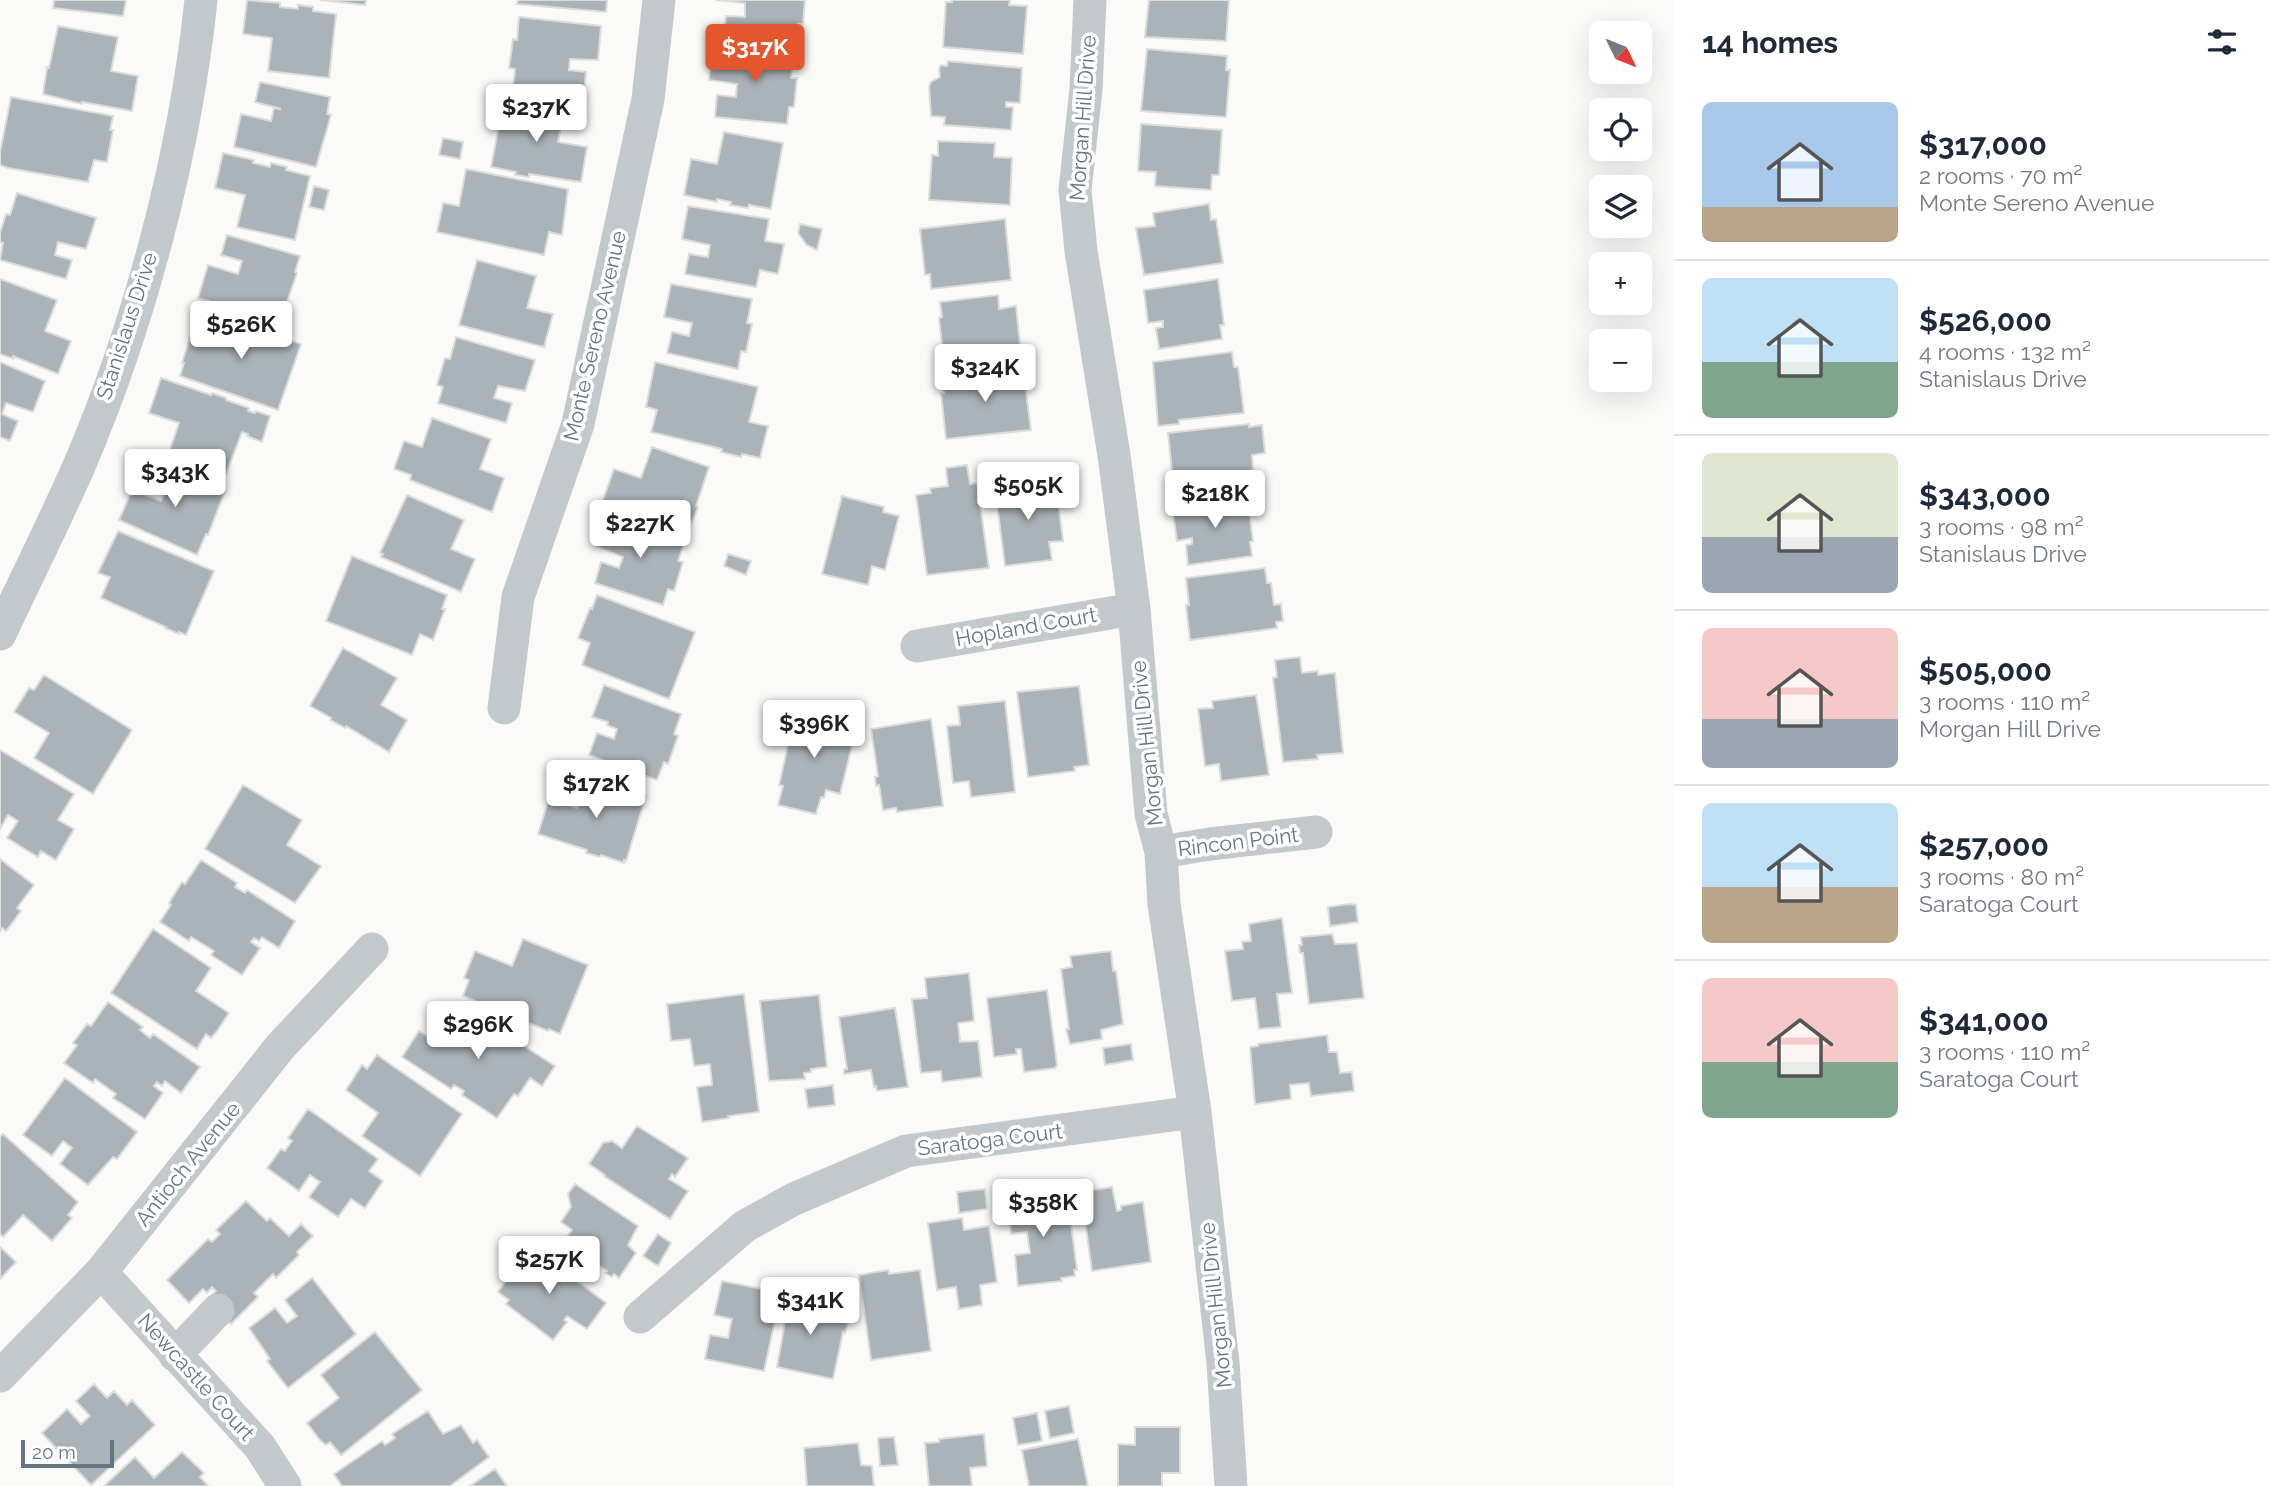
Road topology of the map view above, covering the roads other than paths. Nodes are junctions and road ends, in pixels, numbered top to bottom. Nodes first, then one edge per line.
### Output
1 (201, 0) edge
2 (660, 0) edge
3 (1090, 0) edge
4 (1135, 609) junction
5 (0, 634) edge
6 (917, 646) dead end
7 (504, 708) dead end
8 (1315, 832) dead end
9 (1161, 852) junction
10 (372, 949) dead end
11 (1195, 1112) junction
12 (101, 1272) junction
13 (219, 1310) dead end
14 (640, 1317) dead end
15 (175, 1355) junction
16 (0, 1376) edge
17 (285, 1486) edge
18 (1231, 1486) edge

1 - 5 street, Stanislaus Drive
2 - 7 street, Monte Sereno Avenue
3 - 4 street, Morgan Hill Drive
4 - 6 street, Hopland Court
4 - 9 street, Morgan Hill Drive
8 - 9 street, Rincon Point
9 - 11 street, Morgan Hill Drive
10 - 12 street, Antioch Avenue
11 - 14 street, Saratoga Court
11 - 18 street, Morgan Hill Drive
12 - 15 street, Newcastle Court
12 - 16 street, Antioch Avenue
13 - 15 street
15 - 17 street, Newcastle Court

